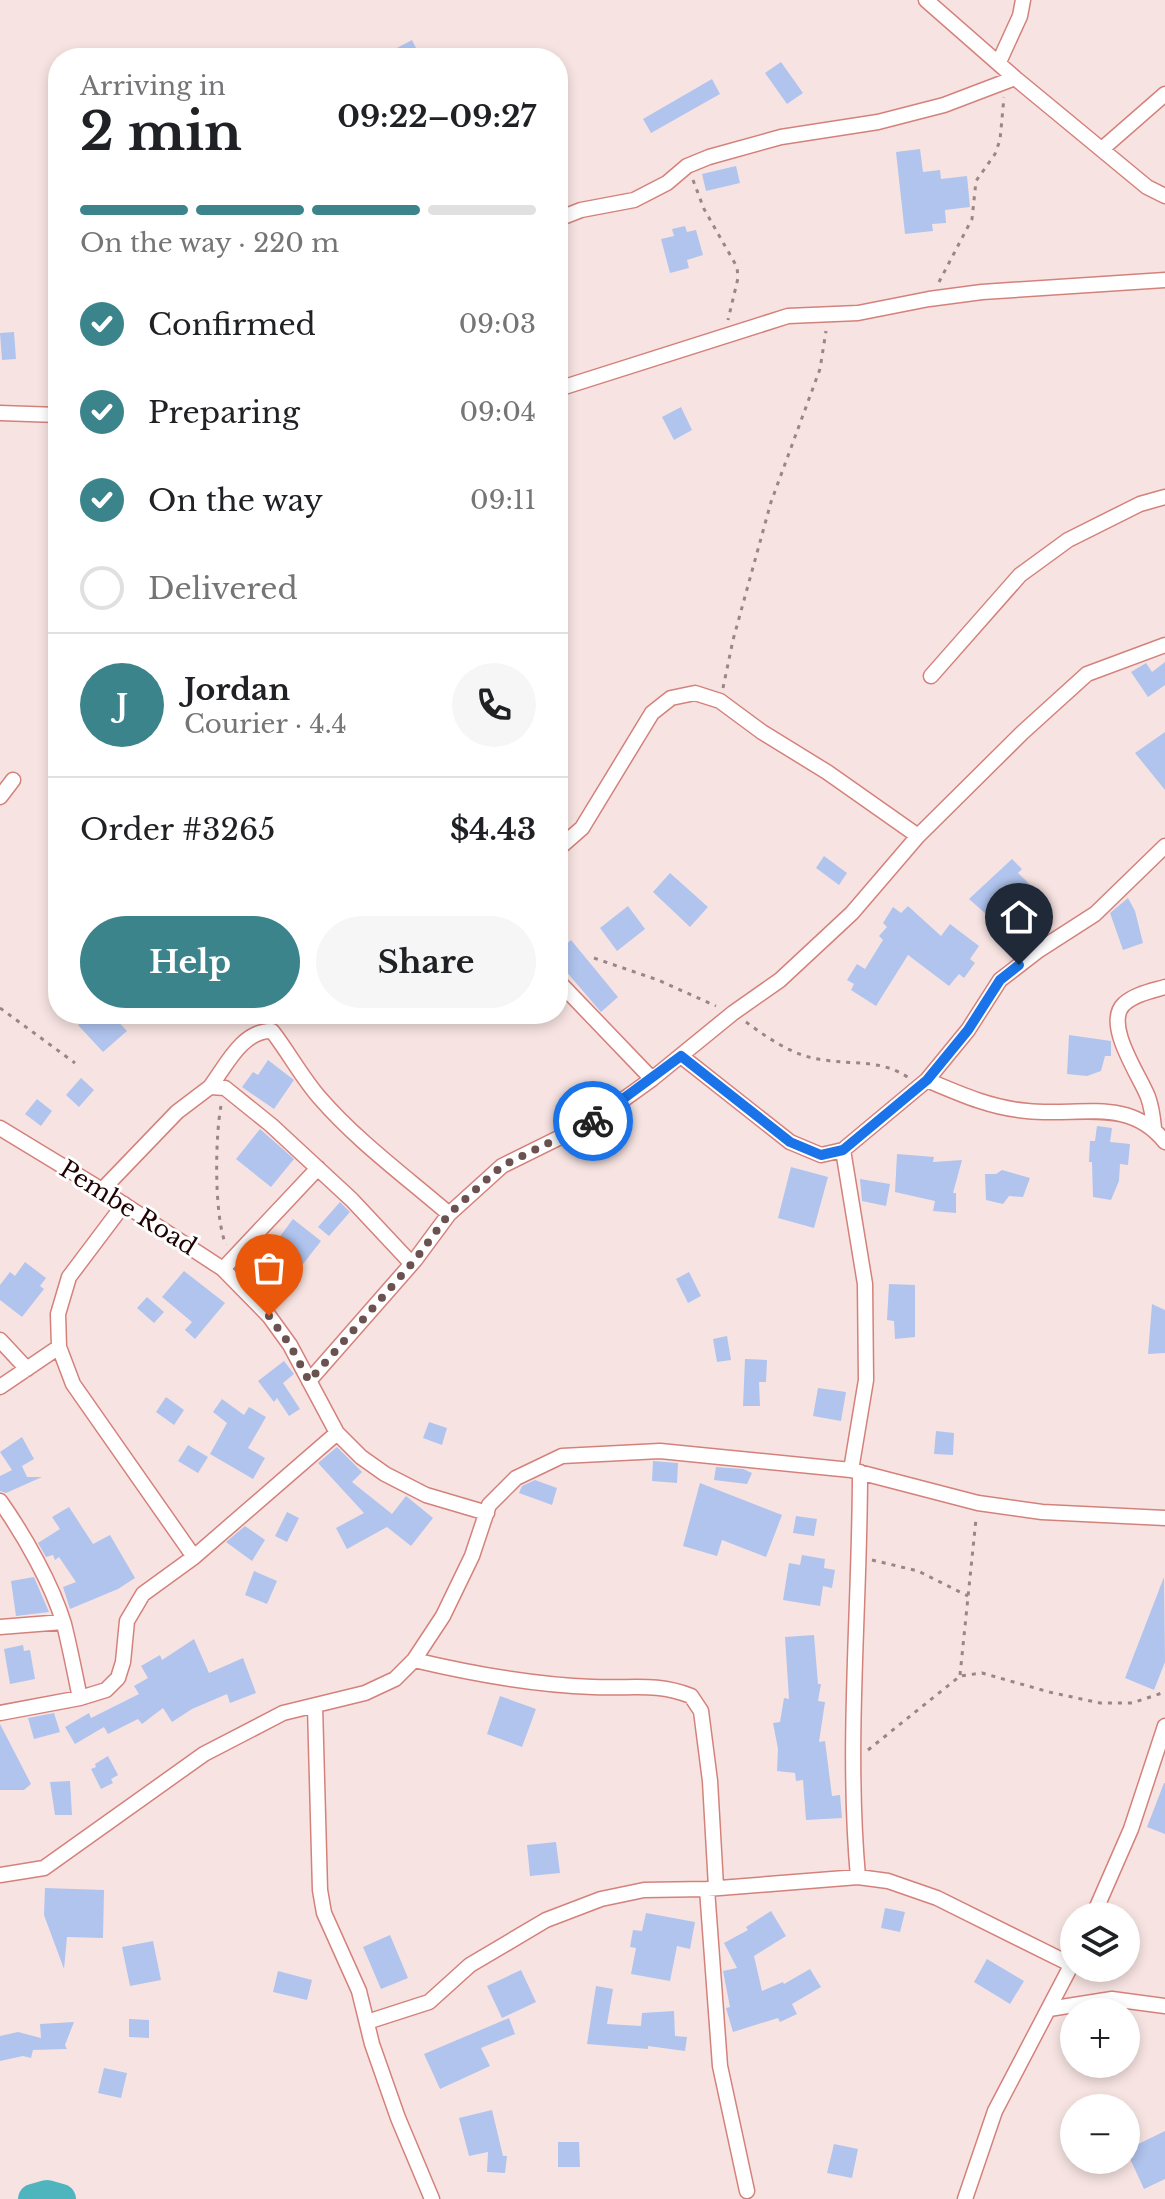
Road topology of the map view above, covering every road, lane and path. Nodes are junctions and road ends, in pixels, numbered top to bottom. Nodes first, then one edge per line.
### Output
1 (926, 0) edge
2 (1023, 0) edge
3 (999, 62) junction
4 (1010, 80) junction
5 (1165, 94) edge
6 (1102, 149) junction
7 (687, 166) junction
8 (1165, 196) edge
9 (568, 215) edge
10 (1165, 280) edge
11 (929, 299) junction
12 (828, 316) junction
13 (724, 335) junction
14 (568, 386) edge
15 (0, 413) edge
16 (48, 415) edge
17 (1165, 497) edge
18 (1165, 645) edge
19 (931, 676) dead end
20 (720, 701) junction
21 (13, 780) dead end
22 (0, 797) edge
23 (918, 836) junction
24 (568, 840) edge
25 (1165, 846) edge
26 (594, 958) dead end
27 (1165, 987) edge
28 (568, 991) edge
29 (0, 1008) edge
30 (730, 1015) junction
31 (681, 1056) junction
32 (75, 1063) dead end
33 (652, 1079) junction
34 (924, 1083) junction
35 (217, 1088) junction
36 (1154, 1128) junction
37 (2, 1133) edge
38 (1165, 1142) edge
39 (843, 1150) junction
40 (318, 1168) junction
41 (102, 1190) junction
42 (124, 1204) junction
43 (449, 1214) junction
44 (411, 1263) junction
45 (227, 1264) junction
46 (0, 1340) edge
47 (59, 1347) junction
48 (27, 1369) junction
49 (309, 1381) junction
50 (0, 1387) edge
51 (337, 1433) junction
52 (855, 1471) junction
53 (0, 1501) edge
54 (978, 1503) junction
55 (487, 1513) junction
56 (1165, 1518) edge
57 (194, 1557) junction
58 (860, 1557) junction
59 (968, 1596) junction
60 (63, 1622) junction
61 (0, 1627) edge
62 (414, 1660) junction
63 (960, 1676) junction
64 (1165, 1692) edge
65 (80, 1698) junction
66 (315, 1706) junction
67 (0, 1713) edge
68 (1165, 1726) edge
69 (853, 1761) junction
70 (0, 1875) edge
71 (858, 1877) junction
72 (711, 1888) junction
73 (1099, 1902) edge
74 (1060, 1957) edge
75 (1063, 1982) edge
76 (1165, 2006) edge
77 (1049, 2009) junction
78 (367, 2022) junction
79 (747, 2191) dead end
80 (432, 2199) edge
81 (965, 2199) edge

1 - 3 street
2 - 3 street
3 - 4 street
4 - 6 street
4 - 7 street
4 - 11 path
5 - 6 street
6 - 8 street
7 - 9 street
7 - 13 path
10 - 11 street
11 - 12 street
12 - 13 street
12 - 20 path
13 - 14 street
15 - 16 street
17 - 19 street
18 - 23 street
20 - 23 street
20 - 24 street
21 - 22 street
23 - 30 street
25 - 34 street
26 - 30 path
27 - 36 street
28 - 33 street
29 - 32 path
30 - 31 street
30 - 34 path
31 - 33 street
31 - 39 street
33 - 43 street
34 - 36 street
34 - 39 street
35 - 40 street
35 - 41 street
35 - 43 street
35 - 45 path
36 - 38 street
37 - 41 street, Pembe Road
39 - 52 street
40 - 44 street
40 - 45 street
41 - 42 street, Pembe Road
42 - 45 street, Pembe Road
42 - 47 street
43 - 44 street
44 - 49 street
45 - 49 street, Pembe Road
46 - 48 street
47 - 48 street
47 - 57 street
48 - 50 street
49 - 51 street, Pembe Road
51 - 55 street, Pembe Road
51 - 57 street
52 - 54 street
52 - 55 street
52 - 58 street
53 - 60 street
54 - 56 street
54 - 59 path
55 - 62 street
57 - 65 street
58 - 59 path
58 - 69 street
59 - 63 path
60 - 61 street
60 - 65 street
62 - 66 street
62 - 72 street
63 - 64 path
63 - 69 path
65 - 67 street
66 - 70 street
66 - 78 street
68 - 73 street
69 - 71 street
71 - 72 street
71 - 74 street
72 - 78 street
72 - 79 street
75 - 77 street
76 - 77 street
77 - 81 street
78 - 80 street

